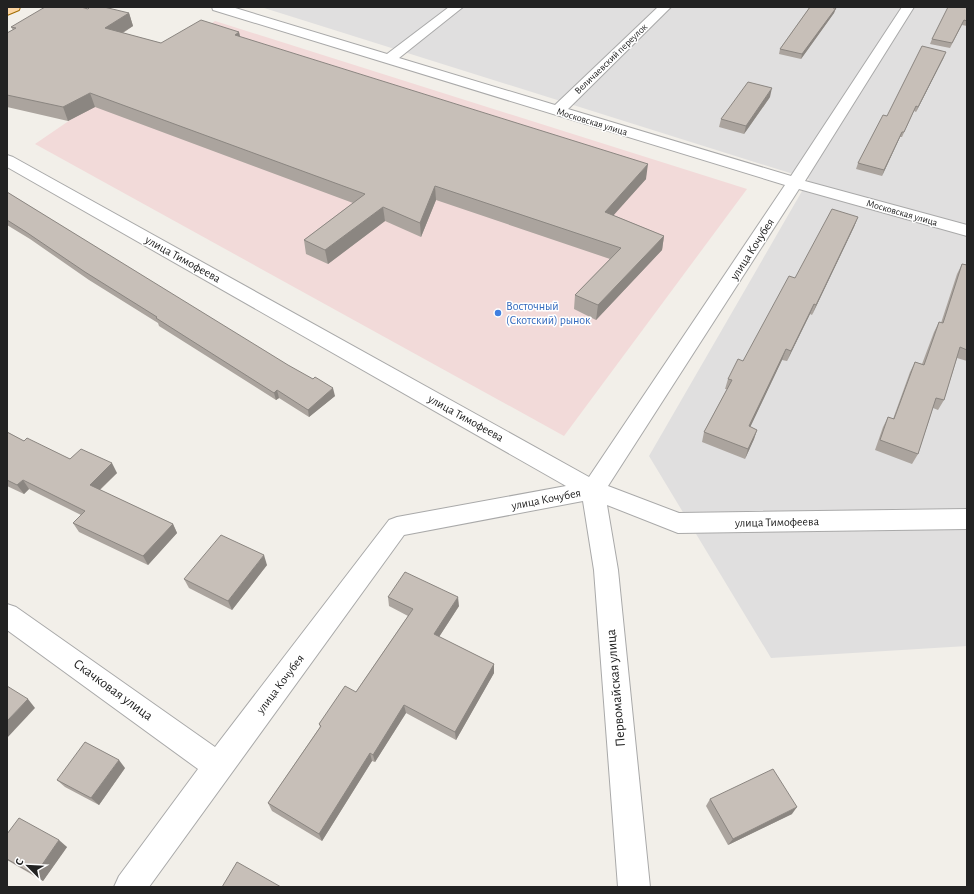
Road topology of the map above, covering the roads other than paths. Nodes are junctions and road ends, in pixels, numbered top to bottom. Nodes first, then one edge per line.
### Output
1 (14, 7) edge
2 (458, 7) edge
3 (665, 7) edge
4 (908, 7) edge
5 (225, 8) edge
6 (7, 11) edge
7 (389, 59) junction
8 (557, 111) junction
9 (7, 160) edge
10 (795, 183) junction
11 (967, 231) edge
12 (593, 490) junction
13 (967, 519) edge
14 (7, 615) edge
15 (218, 766) junction
16 (130, 887) edge
17 (634, 887) edge

1 - 6 main road
2 - 7 street
3 - 8 street, Величаевский переулок
4 - 10 street, улица Кочубея
5 - 7 street, Московская улица
7 - 8 street, Московская улица
8 - 10 street, Московская улица
9 - 12 street, улица Тимофеева
10 - 11 street, Московская улица
10 - 12 street, улица Кочубея
12 - 13 street, улица Тимофеева
12 - 15 street, улица Кочубея
12 - 17 street, Первомайская улица
14 - 15 street, Скачковая улица
15 - 16 street, улица Кочубея

